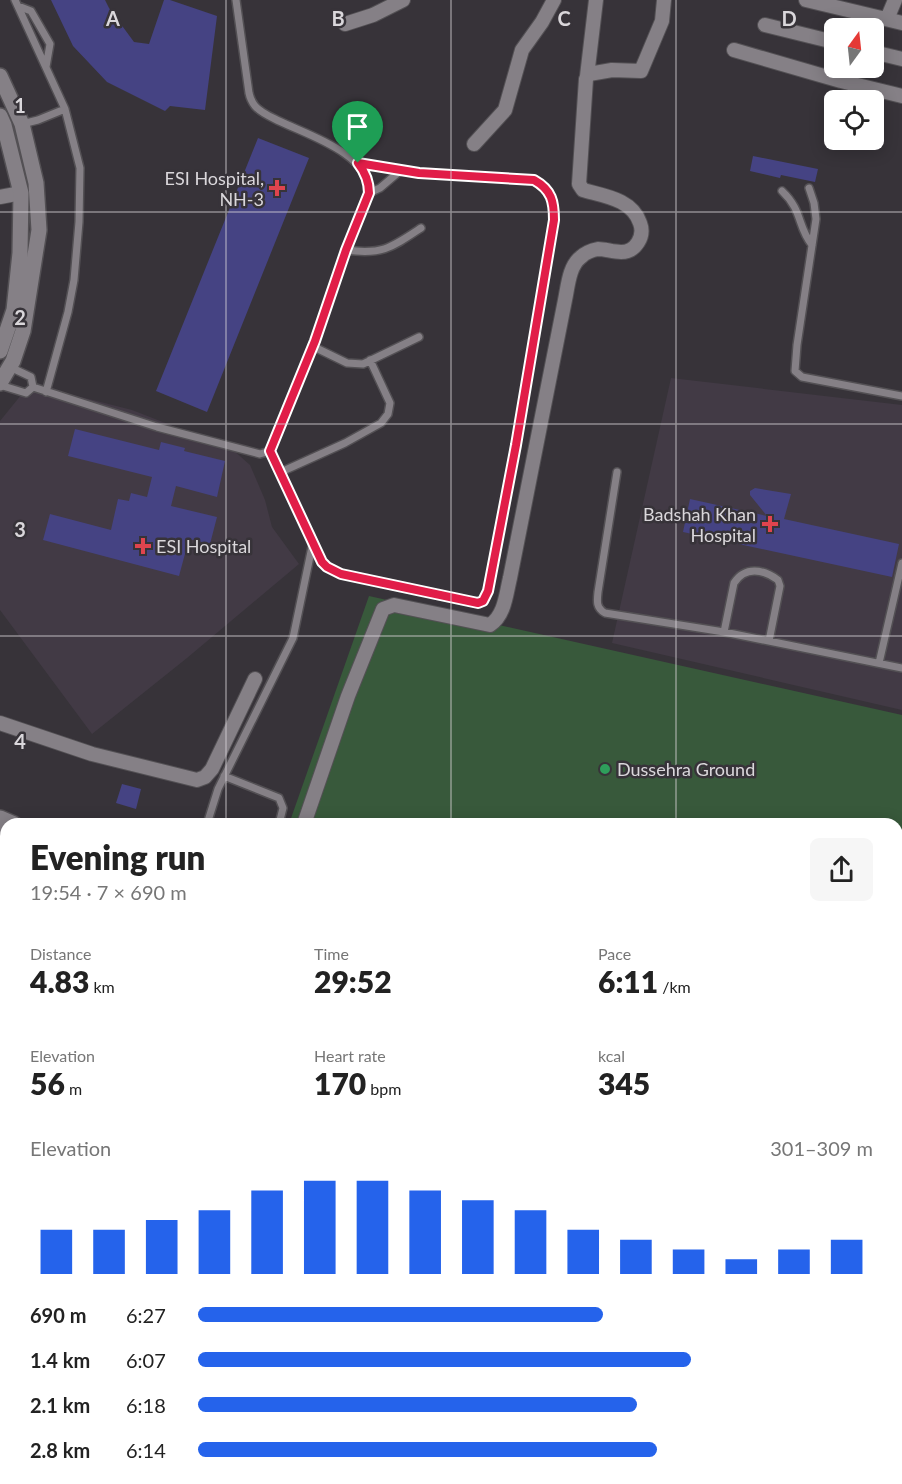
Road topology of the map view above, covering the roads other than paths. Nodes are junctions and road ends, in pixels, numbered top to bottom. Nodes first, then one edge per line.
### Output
1 (236, 0) edge
2 (404, 0) edge
3 (554, 0) edge
4 (596, 0) edge
5 (664, 0) edge
6 (806, 0) edge
7 (895, 0) edge
8 (16, 3) edge
9 (887, 19) junction
10 (902, 23) edge
11 (345, 24) dead end
12 (765, 24) dead end
13 (824, 39) edge
14 (734, 50) dead end
15 (884, 55) edge
16 (902, 59) edge
17 (46, 67) junction
18 (0, 76) edge
19 (587, 76) junction
20 (902, 96) edge
21 (65, 109) junction
22 (0, 116) edge
23 (22, 124) junction
24 (474, 144) dead end
25 (358, 163) junction
26 (400, 171) junction
27 (809, 188) dead end
28 (782, 191) dead end
29 (21, 193) junction
30 (369, 193) junction
31 (0, 197) edge
32 (421, 228) dead end
33 (812, 245) junction
34 (346, 250) junction
35 (419, 337) dead end
36 (312, 346) junction
37 (0, 351) edge
38 (370, 360) junction
39 (9, 367) junction
40 (0, 384) edge
41 (33, 387) junction
42 (46, 392) junction
43 (902, 396) edge
44 (270, 451) junction
45 (280, 472) junction
46 (617, 472) dead end
47 (314, 542) junction
48 (902, 563) edge
49 (724, 632) junction
50 (770, 641) junction
51 (879, 663) junction
52 (902, 668) edge
53 (255, 680) dead end
54 (0, 723) edge
55 (224, 776) junction
56 (209, 818) edge
57 (280, 818) edge
58 (306, 818) edge

1 - 25 lane
2 - 11 street
3 - 24 street
4 - 19 street
5 - 19 street
6 - 9 street
7 - 9 street
8 - 17 lane
8 - 17 lane
9 - 10 street
12 - 13 street
14 - 20 street
15 - 16 street
17 - 21 lane
18 - 23 street
19 - 58 street
21 - 23 lane
21 - 42 lane
22 - 29 street
23 - 39 street
25 - 26 lane
25 - 30 lane
26 - 30 lane
26 - 47 lane
27 - 33 lane
28 - 33 lane
29 - 31 street
29 - 37 street
30 - 34 lane
32 - 34 lane
33 - 43 lane
34 - 36 lane
35 - 38 lane
36 - 38 lane
36 - 44 lane
38 - 45 lane
39 - 40 street
39 - 41 lane
40 - 41 lane
41 - 42 lane
42 - 44 lane
44 - 45 lane
45 - 47 lane
46 - 49 lane
47 - 55 lane
48 - 51 lane
49 - 50 lane
49 - 50 lane
50 - 51 lane
51 - 52 lane
53 - 54 street
55 - 56 lane
55 - 57 lane

